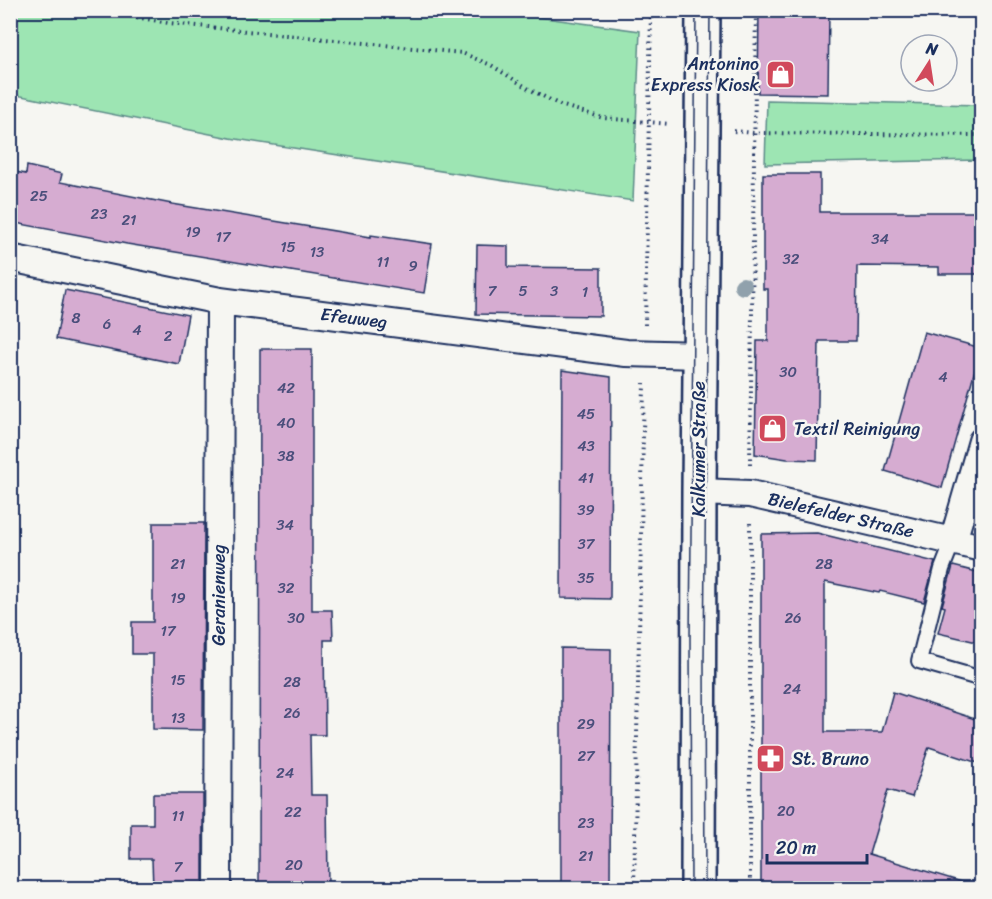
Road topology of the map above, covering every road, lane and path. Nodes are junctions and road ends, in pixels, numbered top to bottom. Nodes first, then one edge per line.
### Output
1 (95, 10) edge
2 (651, 10) edge
3 (703, 10) edge
4 (756, 10) edge
5 (649, 122) junction
6 (754, 133) junction
7 (981, 135) edge
8 (10, 258) edge
9 (220, 301) junction
10 (645, 354) junction
11 (700, 355) junction
12 (981, 441) edge
13 (699, 492) junction
14 (750, 494) junction
15 (953, 541) junction
16 (981, 548) edge
17 (981, 679) edge
18 (218, 888) edge
19 (634, 888) edge
20 (698, 888) edge
21 (750, 888) edge

1 - 5 path
2 - 5 path
3 - 11 main road, Kalkumer Straße
4 - 6 path
5 - 10 path
6 - 7 path
6 - 14 path
8 - 9 street, Efeuweg
9 - 10 street, Efeuweg
9 - 18 street, Geranienweg
10 - 11 street, Efeuweg
10 - 19 path
11 - 13 main road, Kalkumer Straße
12 - 15 street
13 - 14 street, Bielefelder Straße
13 - 20 main road, Kalkumer Straße
14 - 15 street, Bielefelder Straße
14 - 21 path
15 - 16 street, Bielefelder Straße
15 - 17 lane

